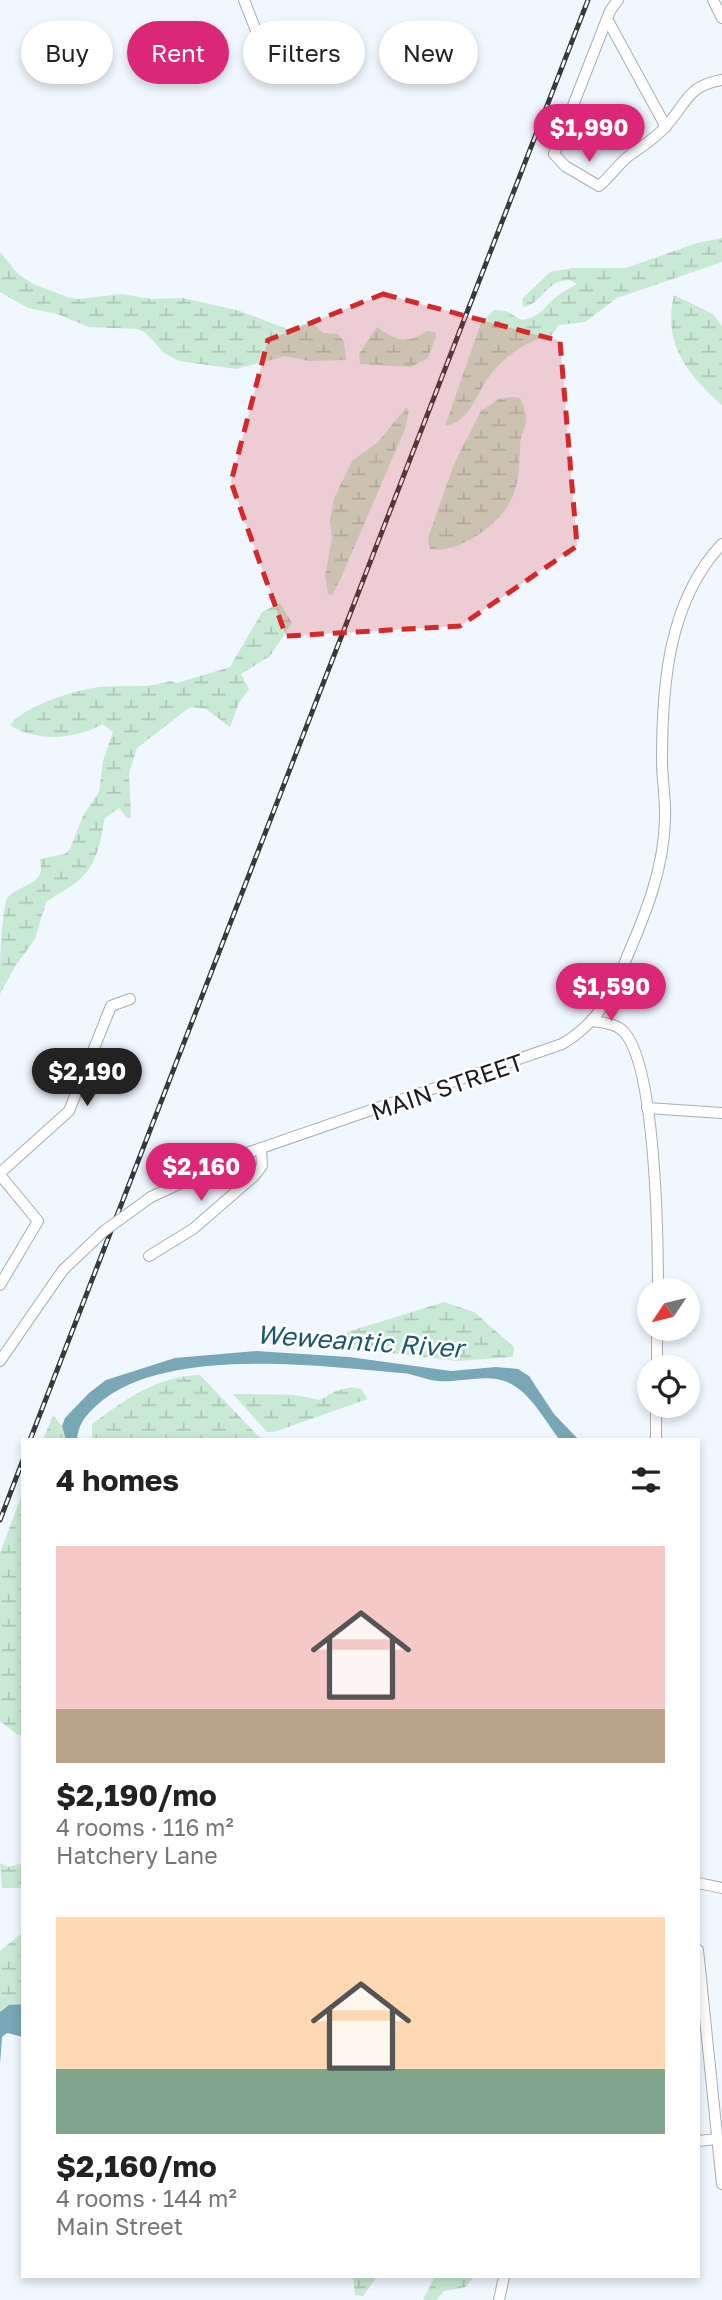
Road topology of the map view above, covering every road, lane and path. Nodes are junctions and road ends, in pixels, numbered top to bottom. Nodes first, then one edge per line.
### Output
1 (244, 0) edge
2 (618, 0) edge
3 (713, 0) edge
4 (722, 18) edge
5 (607, 19) junction
6 (252, 21) edge
7 (722, 80) edge
8 (666, 127) junction
9 (722, 544) edge
10 (130, 999) dead end
11 (594, 1021) junction
12 (647, 1108) junction
13 (722, 1113) edge
14 (261, 1148) junction
15 (0, 1174) edge
16 (149, 1256) dead end
17 (657, 1278) edge
18 (0, 1285) edge
19 (2, 1354) edge
20 (656, 1418) edge
21 (656, 1438) edge
22 (700, 1883) edge
23 (722, 1888) edge
24 (700, 1970) edge
25 (717, 2139) junction
26 (700, 2141) edge
27 (722, 2185) edge
28 (504, 2278) edge
29 (499, 2300) edge

1 - 6 street
2 - 5 street
3 - 4 street
5 - 8 street
5 - 8 street
7 - 8 street
9 - 11 street, MAIN STREET
10 - 15 street
11 - 12 street
11 - 14 street, MAIN STREET
12 - 13 street
12 - 17 street
14 - 16 street
14 - 19 street, MAIN STREET, bridge
15 - 18 street
20 - 21 street
22 - 23 street
24 - 25 street
25 - 26 street
25 - 27 street
28 - 29 street

